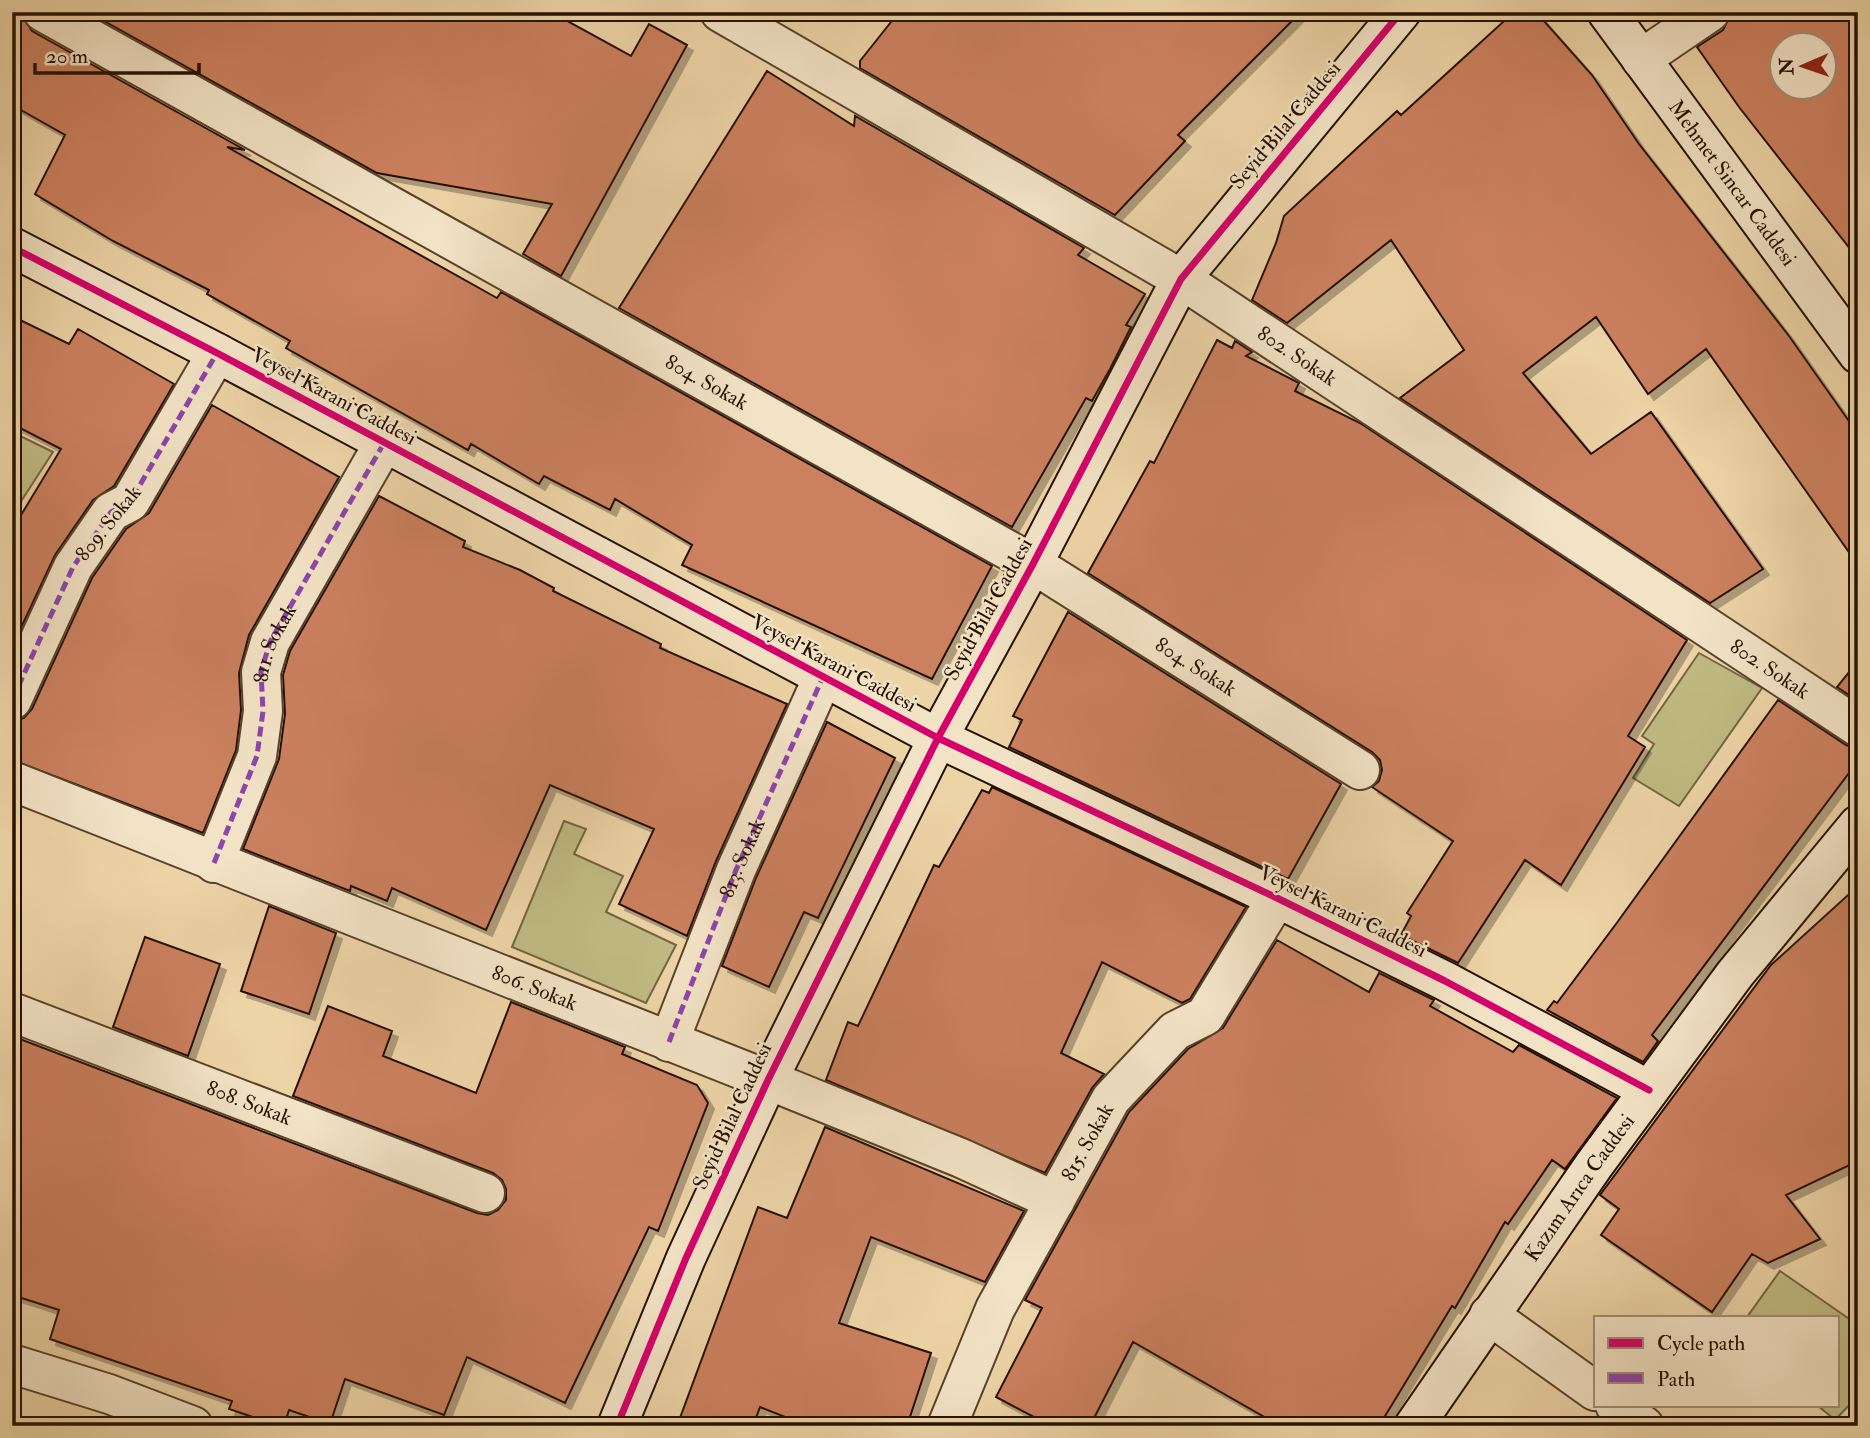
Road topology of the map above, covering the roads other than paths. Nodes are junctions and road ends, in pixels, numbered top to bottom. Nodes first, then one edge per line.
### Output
1 (43, 12) edge
2 (720, 12) edge
3 (1401, 12) edge
4 (1607, 12) edge
5 (1710, 12) edge
6 (1641, 59) junction
7 (12, 247) edge
8 (1181, 279) junction
9 (217, 353) junction
10 (1858, 354) edge
11 (384, 443) junction
12 (1033, 564) junction
13 (823, 677) junction
14 (12, 700) edge
15 (1858, 727) edge
16 (938, 738) junction
17 (1360, 770) dead end
18 (12, 781) edge
19 (1858, 825) edge
20 (214, 863) junction
21 (1277, 898) junction
22 (12, 1012) edge
23 (668, 1042) junction
24 (768, 1080) junction
25 (1649, 1090) junction
26 (485, 1193) dead end
27 (1055, 1202) junction
28 (1489, 1315) junction
29 (12, 1364) edge
30 (1594, 1390) edge
31 (1616, 1406) edge
32 (193, 1426) edge
33 (617, 1426) edge
34 (947, 1426) edge
35 (1414, 1426) edge
36 (1644, 1426) edge

1 - 12 street, 804. Sokak
2 - 8 street, 802. Sokak
3 - 8 street, Seyid Bilal Caddesi
4 - 6 street, Mehmet Sincar Caddesi
5 - 6 street
6 - 10 street, Mehmet Sincar Caddesi
7 - 9 street, Veysel Karani Caddesi
8 - 12 street, Seyid Bilal Caddesi
8 - 15 street, 802. Sokak
9 - 11 street, Veysel Karani Caddesi
9 - 14 street, 809. Sokak
11 - 13 street, Veysel Karani Caddesi
11 - 20 street, 811. Sokak
12 - 16 street, Seyid Bilal Caddesi
12 - 17 street, 804. Sokak
13 - 16 street, Veysel Karani Caddesi
13 - 23 street, 813. Sokak
16 - 21 street, Veysel Karani Caddesi
16 - 24 street, Seyid Bilal Caddesi
18 - 20 street, 806. Sokak
19 - 25 street, Kazım Arıca Caddesi
20 - 23 street, 806. Sokak
21 - 25 street, Veysel Karani Caddesi
21 - 27 street, 815. Sokak
22 - 26 street, 808. Sokak
23 - 24 street, 806. Sokak
24 - 27 street, 806. Sokak
24 - 33 street, Seyid Bilal Caddesi
25 - 28 street, Kazım Arıca Caddesi
27 - 34 street, 815. Sokak
28 - 30 street
28 - 35 street, Kazım Arıca Caddesi
29 - 32 street
31 - 36 street

